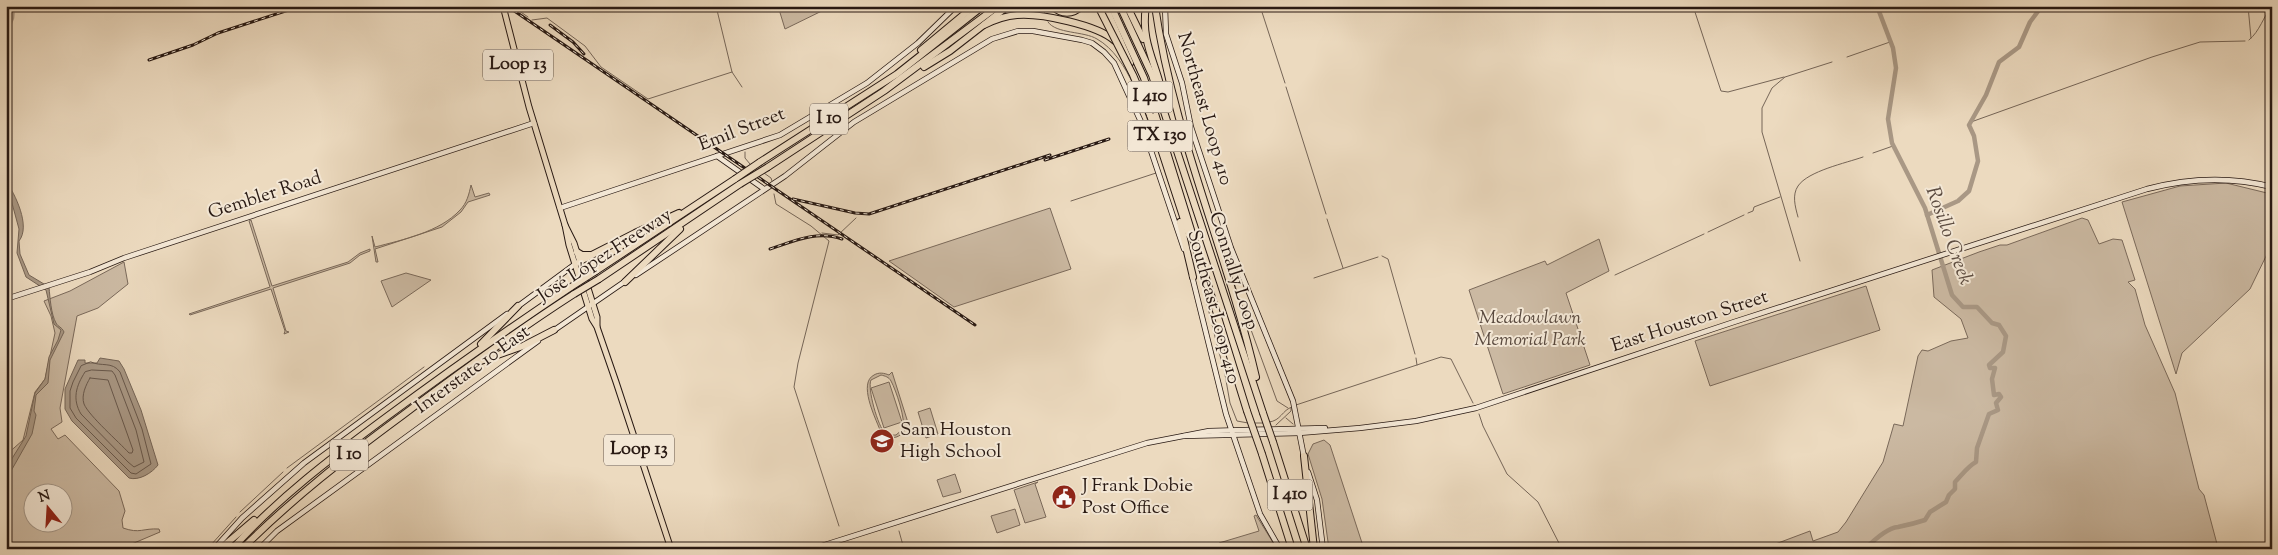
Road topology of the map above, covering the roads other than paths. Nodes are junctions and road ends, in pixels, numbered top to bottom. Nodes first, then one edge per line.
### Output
1 (502, 6) edge
2 (956, 6) edge
3 (972, 6) edge
4 (983, 6) edge
5 (998, 6) edge
6 (1008, 6) edge
7 (1052, 6) edge
8 (1082, 6) edge
9 (1098, 6) edge
10 (1105, 6) edge
11 (1111, 6) edge
12 (1120, 6) edge
13 (1127, 6) edge
14 (1146, 6) edge
15 (1155, 6) edge
16 (1165, 6) edge
17 (984, 25) junction
18 (1125, 53) junction
19 (1150, 54) junction
20 (1119, 72) joint
21 (897, 74) junction
22 (884, 91) junction
23 (1168, 122) junction
24 (534, 124) junction
25 (726, 153) junction
26 (717, 156) junction
27 (724, 162) junction
28 (1170, 179) junction
29 (738, 182) junction
30 (2272, 187) edge
31 (764, 189) junction
32 (1181, 192) junction
33 (560, 208) junction
34 (696, 210) junction
35 (565, 224) junction
36 (577, 252) junction
37 (592, 254) junction
38 (577, 263) junction
39 (1193, 277) junction
40 (625, 282) junction
41 (6, 299) edge
42 (593, 302) junction
43 (518, 306) junction
44 (588, 306) junction
45 (1220, 324) junction
46 (597, 327) junction
47 (554, 330) junction
48 (472, 353) junction
49 (464, 369) junction
50 (1258, 396) junction
51 (1296, 413) junction
52 (1226, 414) junction
53 (1218, 430) junction
54 (1299, 430) junction
55 (1313, 430) junction
56 (1233, 433) junction
57 (1184, 436) junction
58 (1301, 442) junction
59 (1304, 456) junction
60 (275, 504) junction
61 (214, 549) edge
62 (220, 549) edge
63 (232, 549) edge
64 (242, 549) edge
65 (259, 549) edge
66 (671, 549) edge
67 (812, 549) edge
68 (1280, 549) edge
69 (1292, 549) edge
70 (1307, 549) edge
71 (1314, 549) edge
72 (1323, 549) edge

1 - 24 main road, Loop 13
2 - 25 main road, Emil Street
3 - 21 highway
4 - 21 highway, José López Freeway / I 10
5 - 22 highway, José López Freeway / I 10
6 - 17 highway
7 - 8 highway
9 - 28 highway, I 410, bridge
10 - 18 highway, TX 130
11 - 32 highway, Connally Loop / I 410
12 - 23 highway, Connally Loop / I 410
13 - 19 highway
14 - 19 highway, TX 130
15 - 50 highway
16 - 51 main road, Northeast Loop 410
17 - 18 highway
17 - 22 highway
18 - 32 highway, TX 130
19 - 23 highway, TX 130
20 - 31 main road, Interstate 10 East
20 - 39 main road, Southeast Loop 410
21 - 29 highway, José López Freeway / I 10, bridge
22 - 29 highway, José López Freeway / I 10, bridge
23 - 50 highway, Connally Loop / I 410
24 - 33 main road, Loop 13
24 - 41 main road, Gembler Road
25 - 26 main road, Emil Street
25 - 27 main road
26 - 27 main road
26 - 33 main road, Emil Street
27 - 31 main road
28 - 39 highway
28 - 45 highway
29 - 34 highway, José López Freeway / I 10
30 - 55 main road, East Houston Street
31 - 40 main road, Interstate 10 East
32 - 45 highway, Connally Loop / I 410
33 - 35 main road, Loop 13
34 - 37 highway
34 - 40 highway
34 - 48 highway, José López Freeway / I 10, bridge
34 - 49 highway, José López Freeway / I 10, bridge
35 - 36 main road, Loop 13
35 - 38 main road, Loop 13
36 - 37 highway
36 - 38 main road, Loop 13
37 - 38 highway
38 - 42 main road, Loop 13
38 - 43 main road, Interstate 10 East
38 - 44 main road, Loop 13
39 - 52 main road, Southeast Loop 410
40 - 42 main road, Interstate 10 East
42 - 44 main road, Interstate 10 East
42 - 46 main road, Loop 13
43 - 48 highway
43 - 61 main road, Interstate 10 East
44 - 46 main road, Loop 13
44 - 47 main road, Interstate 10 East
45 - 69 highway, Connally Loop / I 410, bridge
46 - 66 main road, Loop 13
47 - 49 highway
47 - 65 main road, Interstate 10 East
48 - 60 highway, José López Freeway / I 10
49 - 64 highway, José López Freeway / I 10
50 - 70 highway, Connally Loop / I 410, bridge
51 - 54 main road
51 - 55 main road
52 - 53 main road
52 - 56 main road, Southeast Loop 410
53 - 56 main road, East Houston Street
53 - 57 main road, East Houston Street
54 - 55 main road, East Houston Street
54 - 56 main road, East Houston Street
54 - 58 main road
55 - 58 main road
56 - 57 main road, East Houston Street
56 - 68 main road, Southeast Loop 410
57 - 67 main road, East Houston Street
58 - 59 main road
59 - 71 highway
59 - 72 main road
60 - 62 highway
60 - 63 highway, José López Freeway / I 10

